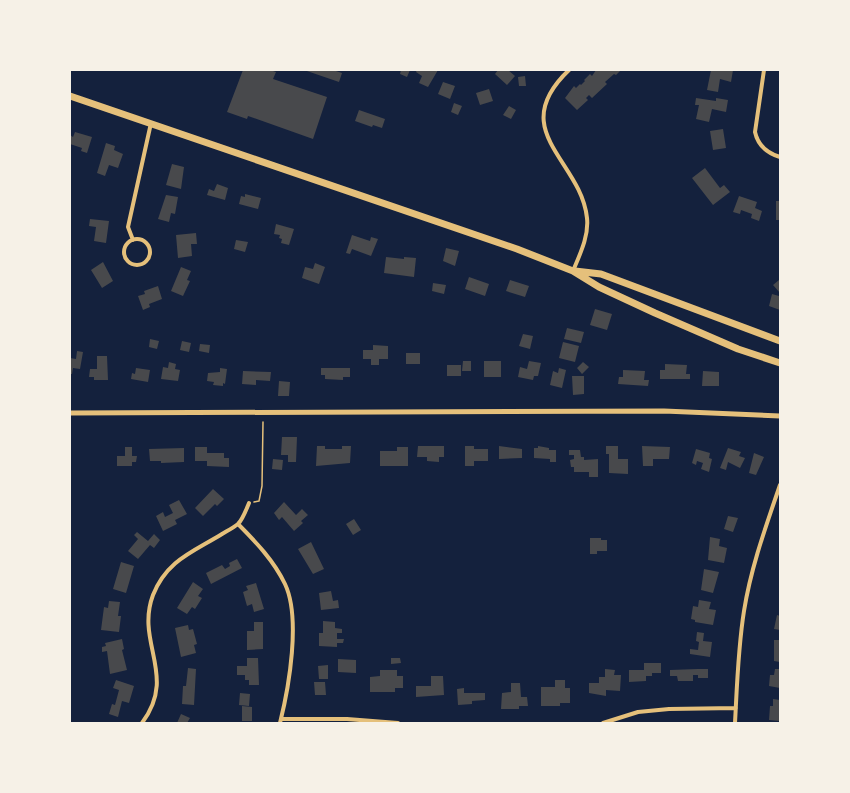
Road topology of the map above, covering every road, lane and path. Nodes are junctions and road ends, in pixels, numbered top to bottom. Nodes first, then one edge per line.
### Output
1 (569, 70) edge
2 (764, 70) edge
3 (70, 96) edge
4 (151, 123) junction
5 (780, 157) edge
6 (133, 240) junction
7 (573, 271) junction
8 (780, 341) edge
9 (780, 363) edge
10 (70, 413) edge
11 (780, 416) edge
12 (263, 422) dead end
13 (780, 485) edge
14 (249, 503) joint
15 (238, 524) junction
16 (736, 708) junction
17 (280, 721) edge
18 (142, 723) edge
19 (398, 723) edge
20 (604, 723) edge
21 (735, 723) edge

1 - 7 street
2 - 5 street
3 - 4 highway
4 - 6 street
4 - 7 highway
6 - 6 street
7 - 8 highway
7 - 9 highway
10 - 11 street
12 - 14 path
13 - 16 street
14 - 15 street
15 - 17 street
15 - 18 street
16 - 20 street
16 - 21 street
17 - 19 street

